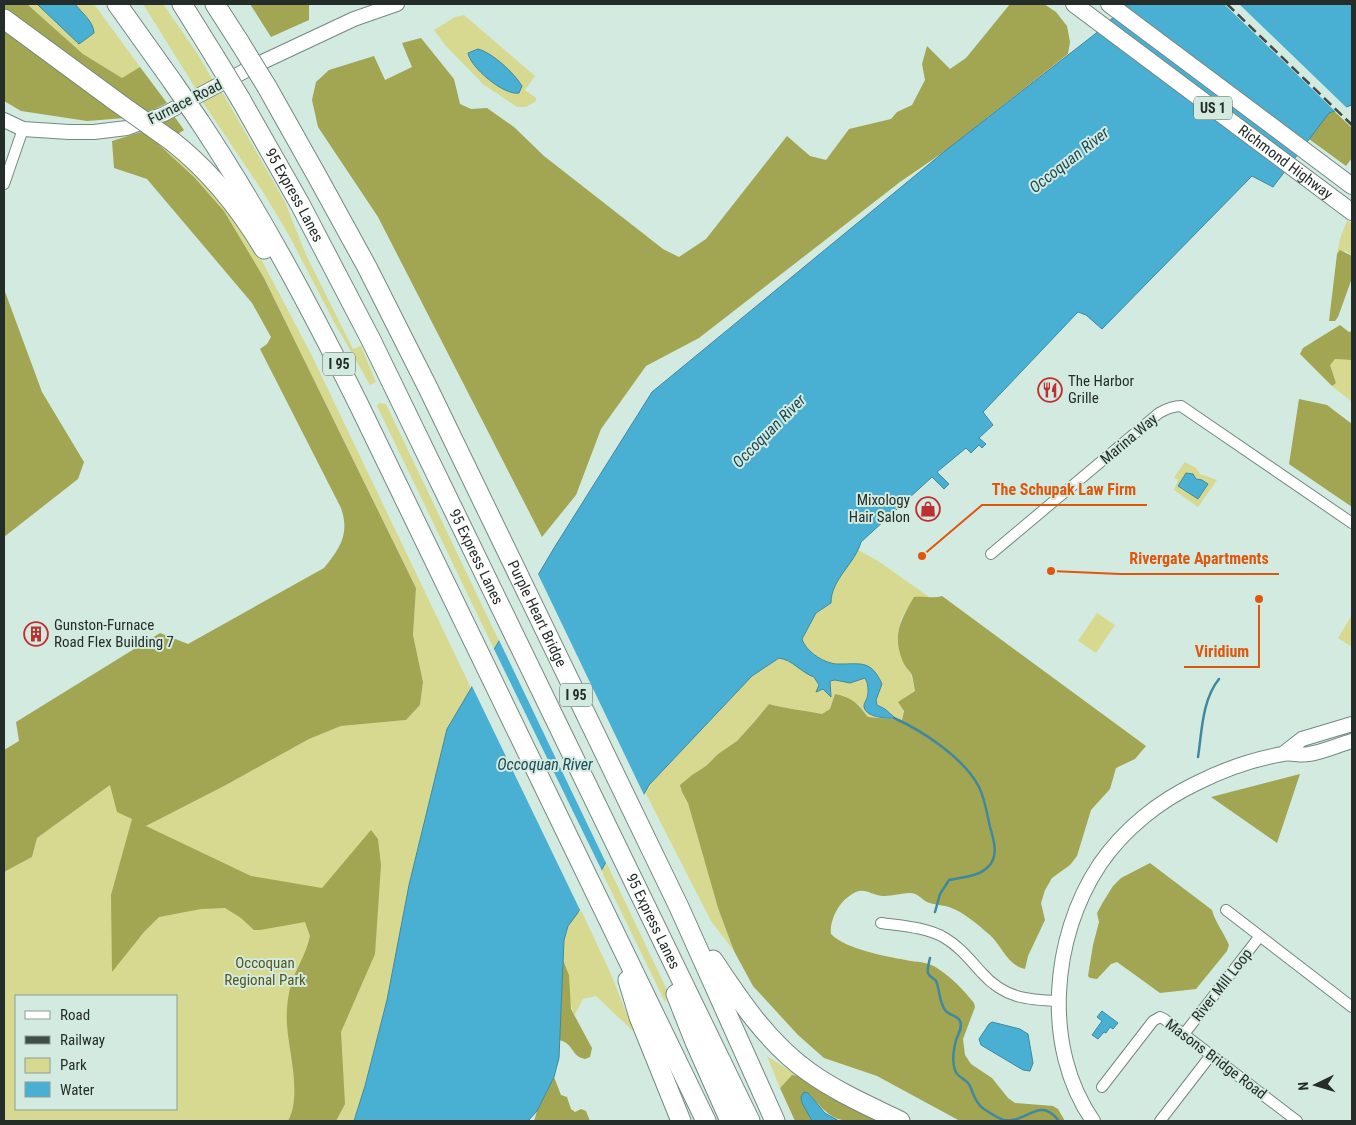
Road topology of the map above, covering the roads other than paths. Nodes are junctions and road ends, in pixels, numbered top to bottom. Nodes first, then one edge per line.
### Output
1 (117, 4) edge
2 (182, 4) edge
3 (370, 4) edge
4 (397, 4) edge
5 (1074, 4) edge
6 (1109, 4) edge
7 (217, 6) edge
8 (4, 19) edge
9 (354, 19) junction
10 (4, 120) edge
11 (23, 129) junction
12 (4, 184) edge
13 (1352, 186) edge
14 (1352, 212) edge
15 (348, 384) junction
16 (1352, 523) edge
17 (991, 554) dead end
18 (1352, 724) edge
19 (1352, 741) edge
20 (1284, 753) junction
21 (641, 896) junction
22 (679, 907) junction
23 (1226, 910) dead end
24 (881, 923) dead end
25 (1260, 936) junction
26 (620, 945) junction
27 (1059, 1001) junction
28 (1352, 1007) edge
29 (1184, 1034) junction
30 (1211, 1055) junction
31 (1102, 1087) dead end
32 (728, 1118) edge
33 (681, 1121) edge
34 (706, 1121) edge
35 (750, 1121) edge
36 (775, 1121) edge
37 (900, 1121) edge
38 (1093, 1121) edge
39 (1160, 1121) edge
40 (1297, 1121) edge

1 - 15 highway, I 95, bridge
2 - 21 highway, 95 Express Lanes, bridge
3 - 9 street, Furnace Road
4 - 9 street, Furnace Road
5 - 14 main road, Richmond Highway / US 1
6 - 13 main road, Richmond Highway / US 1
7 - 22 highway, Purple Heart Bridge / I 95, bridge
8 - 15 highway, bridge
9 - 11 street, Furnace Road
10 - 11 street, Furnace Road
11 - 12 street
15 - 26 highway, I 95
16 - 17 street, Marina Way
18 - 20 street
19 - 20 street
20 - 27 street
21 - 32 highway
21 - 35 highway, 95 Express Lanes
22 - 36 highway, I 95
22 - 37 highway
23 - 25 street, River Mill Loop
24 - 27 street
25 - 28 street, River Mill Loop
25 - 29 street, River Mill Loop
26 - 33 highway
26 - 34 highway, I 95
27 - 38 street
29 - 30 street, Masons Bridge Road
29 - 31 street, Masons Bridge Road
30 - 39 street
30 - 40 street, Masons Bridge Road

